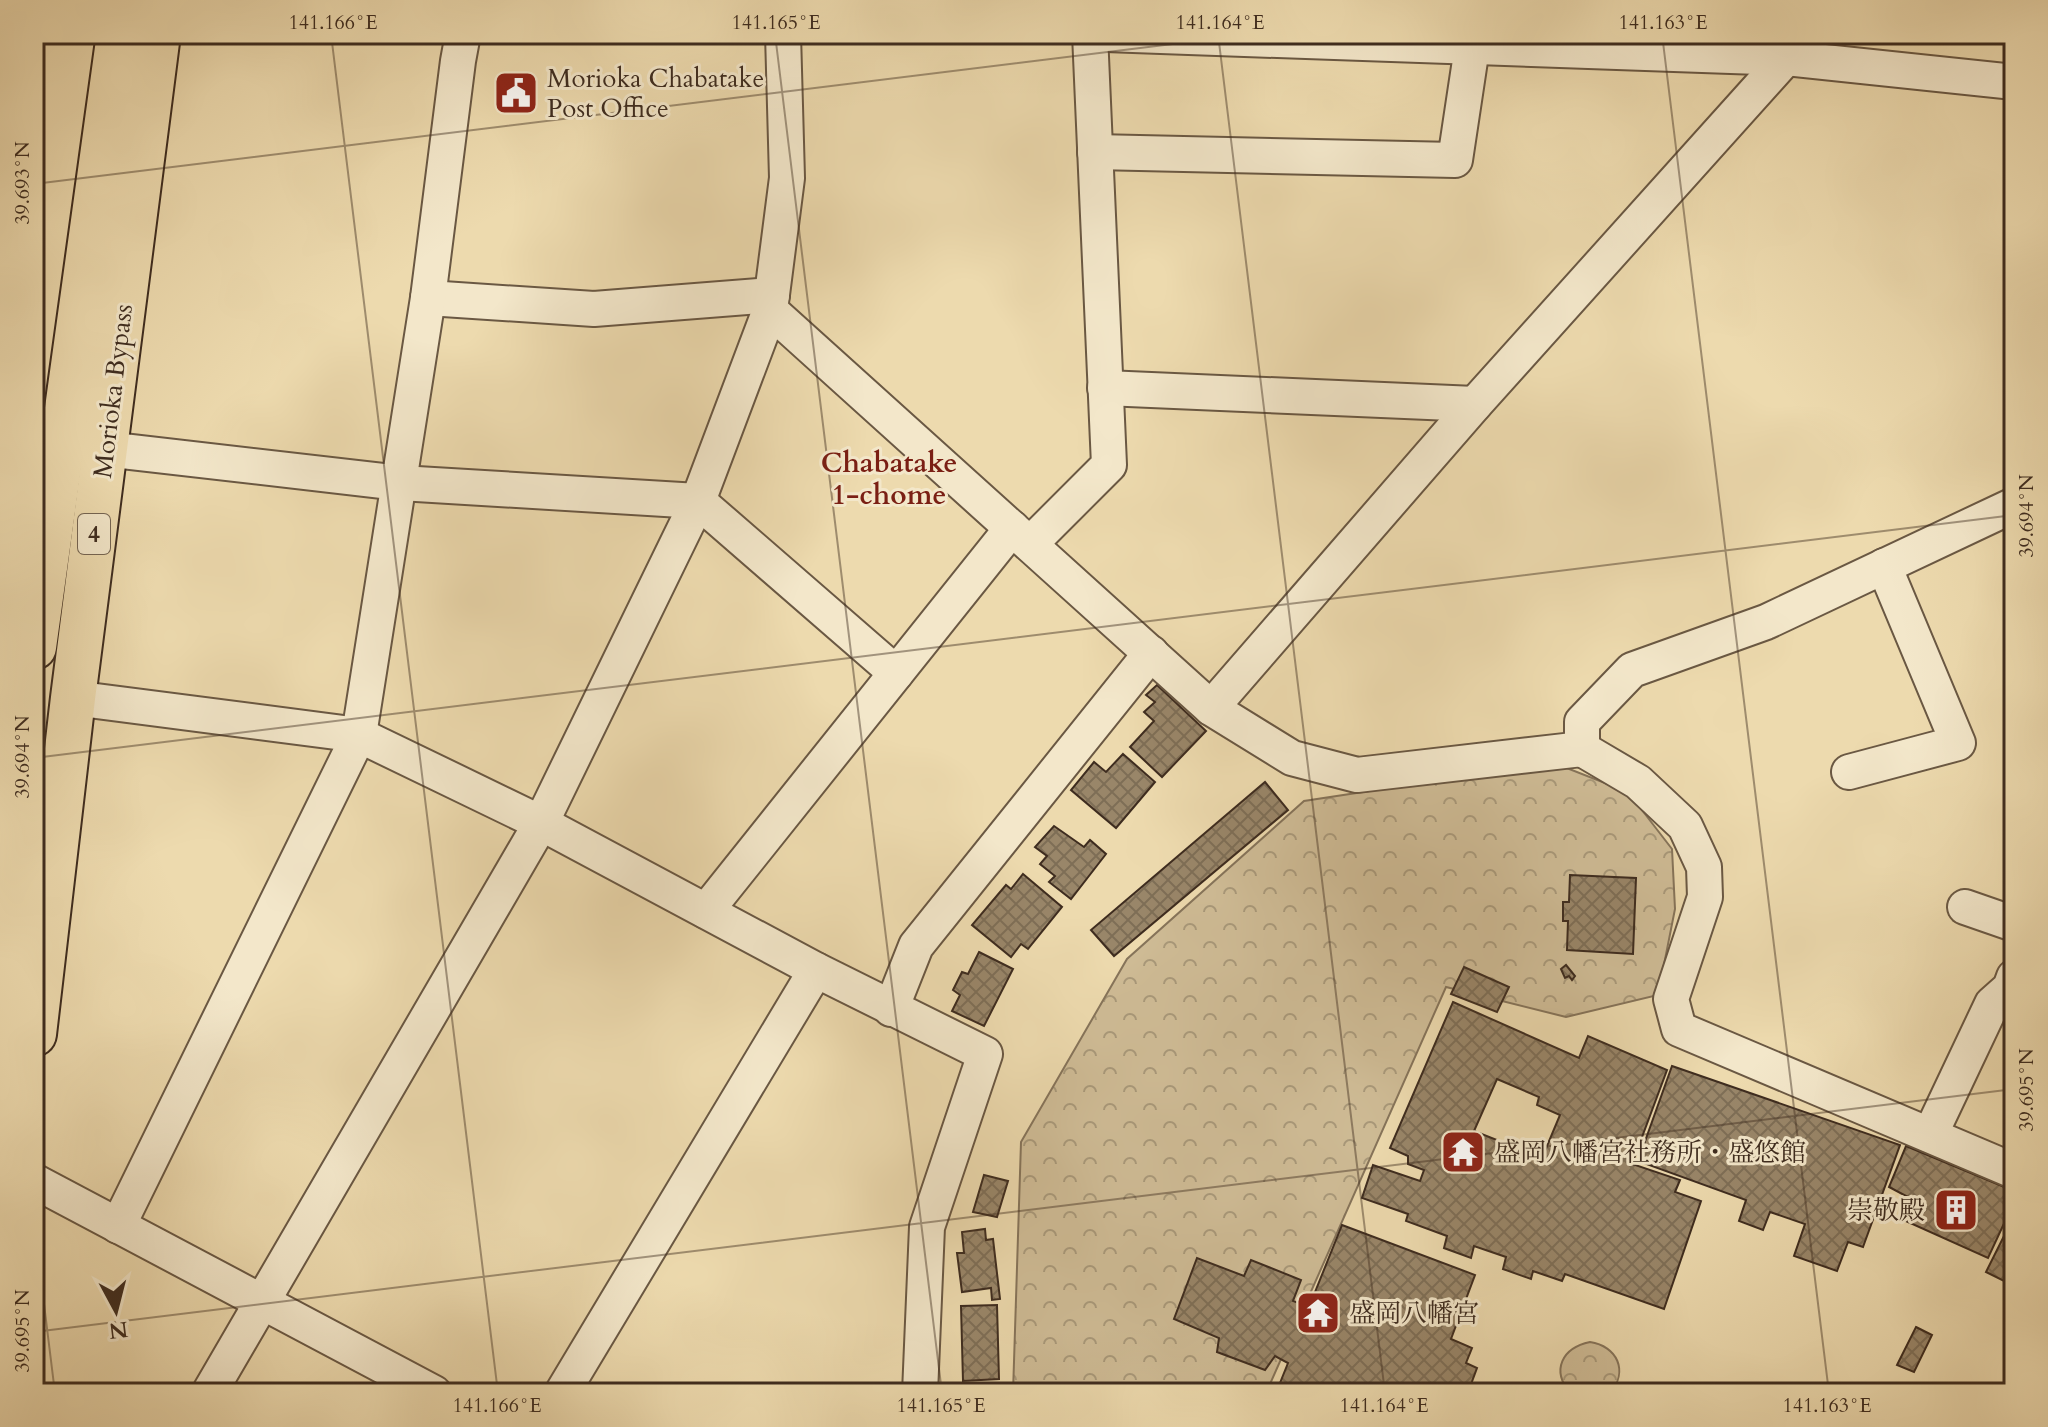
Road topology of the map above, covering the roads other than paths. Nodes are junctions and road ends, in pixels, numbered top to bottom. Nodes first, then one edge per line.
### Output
1 (119, 34) edge
2 (158, 34) edge
3 (463, 34) edge
4 (783, 34) edge
5 (1090, 34) edge
6 (1105, 34) edge
7 (1473, 40) edge
8 (1790, 46) edge
9 (2014, 82) edge
10 (1095, 152) junction
11 (428, 298) junction
12 (771, 302) junction
13 (1105, 388) junction
14 (1475, 404) junction
15 (105, 449) junction
16 (400, 483) junction
17 (698, 501) junction
18 (2014, 505) edge
19 (1021, 536) junction
20 (1884, 566) junction
21 (34, 647) edge
22 (1151, 653) junction
23 (896, 673) junction
24 (73, 698) junction
25 (1211, 708) junction
26 (359, 735) junction
27 (1582, 749) junction
28 (1849, 772) dead end
29 (541, 823) junction
30 (1965, 907) dead end
31 (706, 911) junction
32 (2014, 924) edge
33 (816, 970) junction
34 (2014, 977) edge
35 (891, 1009) junction
36 (34, 1034) edge
37 (1930, 1135) junction
38 (2014, 1171) edge
39 (34, 1181) edge
40 (118, 1226) junction
41 (262, 1302) junction
42 (209, 1393) edge
43 (434, 1393) edge
44 (562, 1393) edge
45 (920, 1393) edge

1 - 21 highway, Morioka Bypass / 4
2 - 15 highway, Morioka Bypass / 4
3 - 11 street
4 - 12 street
5 - 10 street
6 - 7 street
7 - 8 street
7 - 10 street
8 - 9 street
8 - 14 street
10 - 13 street
11 - 12 street
11 - 16 street
12 - 17 street
12 - 19 street
13 - 14 street
13 - 19 street
14 - 25 street
15 - 16 street
15 - 24 highway, Morioka Bypass / 4
16 - 17 street
16 - 26 street
17 - 23 street
17 - 29 street
18 - 20 street
19 - 22 street
19 - 23 street
20 - 27 street
20 - 28 street
22 - 25 street
22 - 35 street
23 - 31 street
24 - 26 street
24 - 36 highway, Morioka Bypass / 4
25 - 27 street
26 - 29 street
26 - 40 street
27 - 37 street
29 - 31 street
29 - 41 street
30 - 32 street
31 - 33 street
33 - 35 street
33 - 44 street
34 - 37 street
35 - 45 street
37 - 38 street
39 - 40 street
40 - 41 street
41 - 42 street
41 - 43 street

